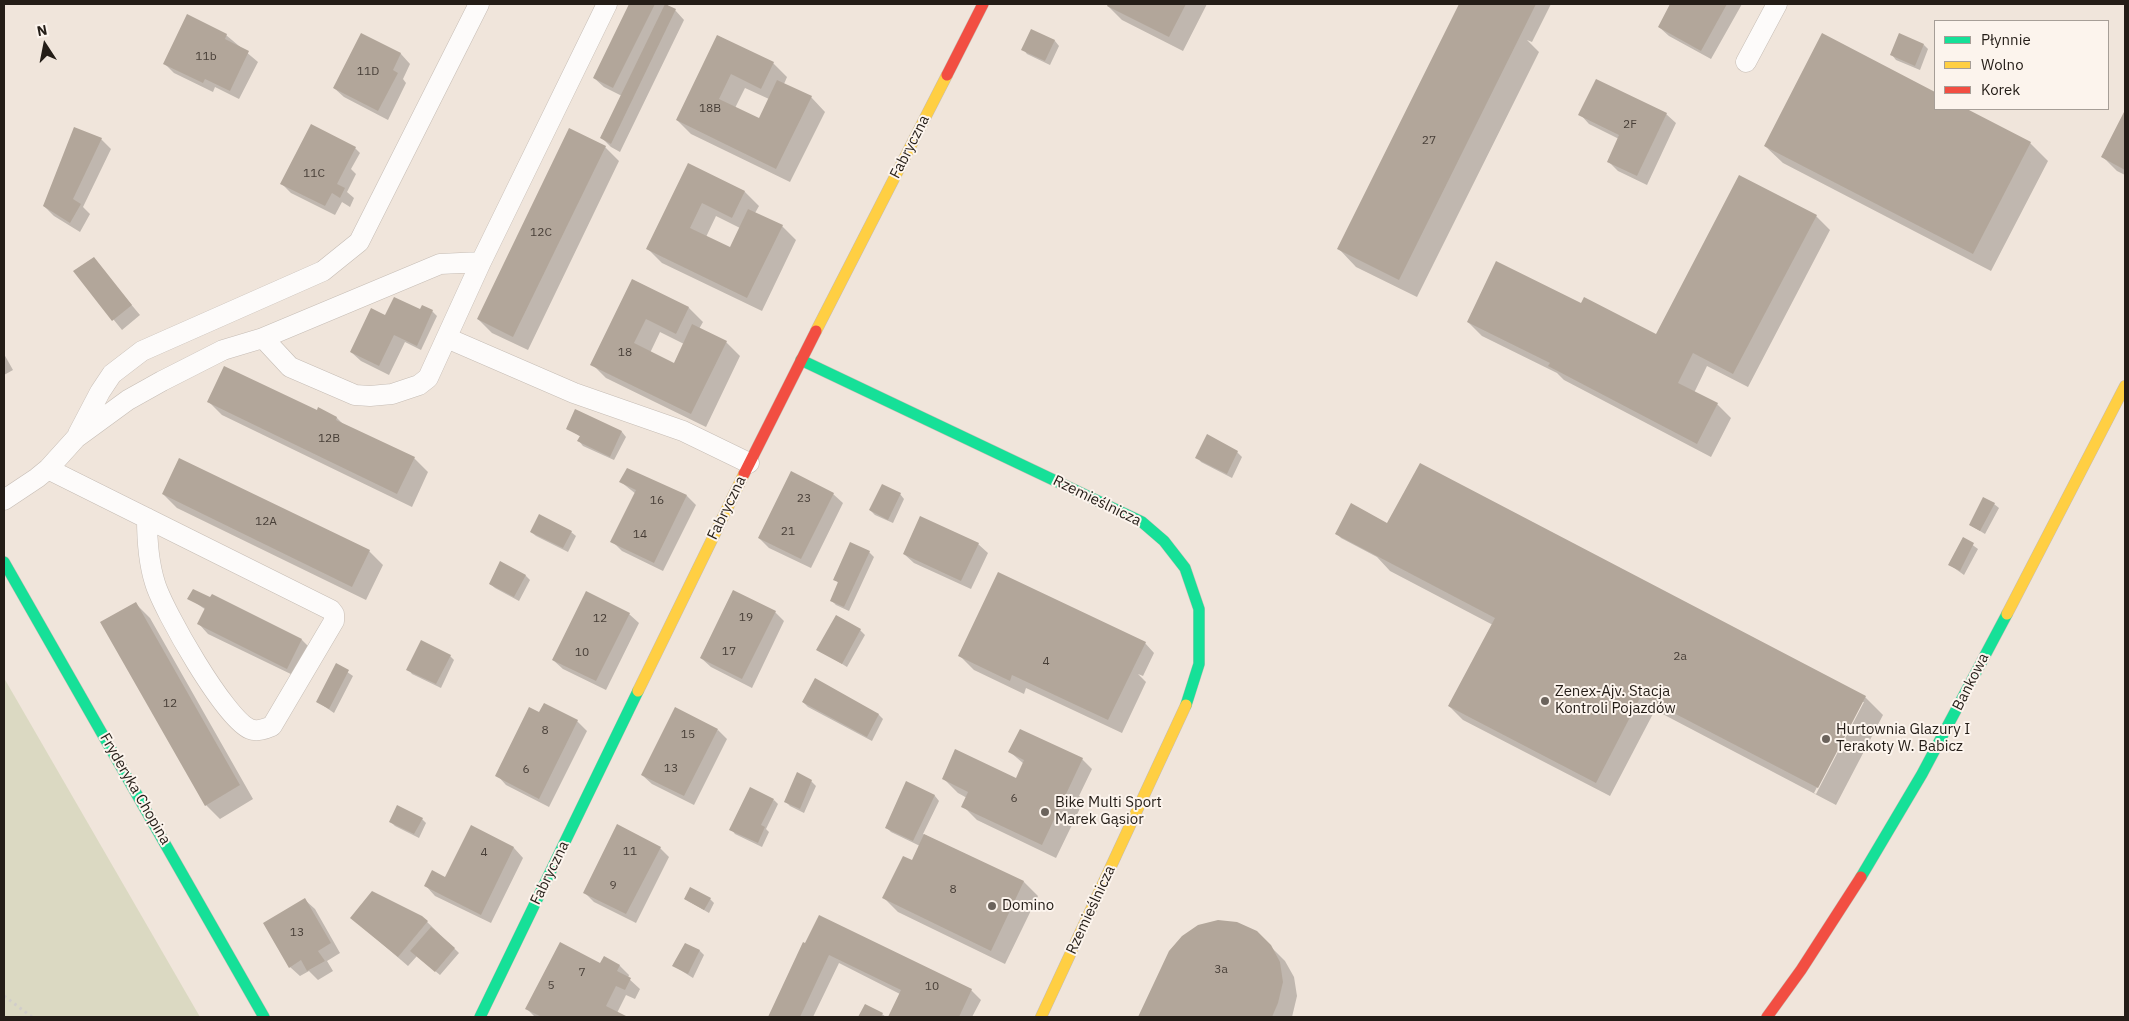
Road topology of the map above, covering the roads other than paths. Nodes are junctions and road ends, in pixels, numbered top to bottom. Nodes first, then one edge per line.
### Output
1 (480, 4) edge
2 (607, 4) edge
3 (983, 4) edge
4 (1777, 4) edge
5 (1746, 62) dead end
6 (482, 262) junction
7 (263, 338) junction
8 (447, 338) junction
9 (801, 360) junction
10 (2125, 386) edge
11 (76, 438) junction
12 (749, 463) junction
13 (48, 469) junction
14 (4, 500) edge
15 (147, 518) junction
16 (4, 562) edge
17 (264, 1017) edge
18 (480, 1017) edge
19 (1041, 1017) edge
20 (1766, 1017) edge

1 - 11 lane
2 - 6 lane
3 - 9 street, Fabryczna
4 - 5 lane
6 - 7 lane
6 - 8 lane
7 - 8 lane
7 - 11 lane
8 - 12 lane
9 - 12 street, Fabryczna
9 - 19 street, Rzemieślnicza
10 - 20 street, Bankowa
11 - 13 lane
12 - 18 street, Fabryczna
13 - 14 lane
13 - 15 lane
15 - 15 lane
16 - 17 street, Fryderyka Chopina

